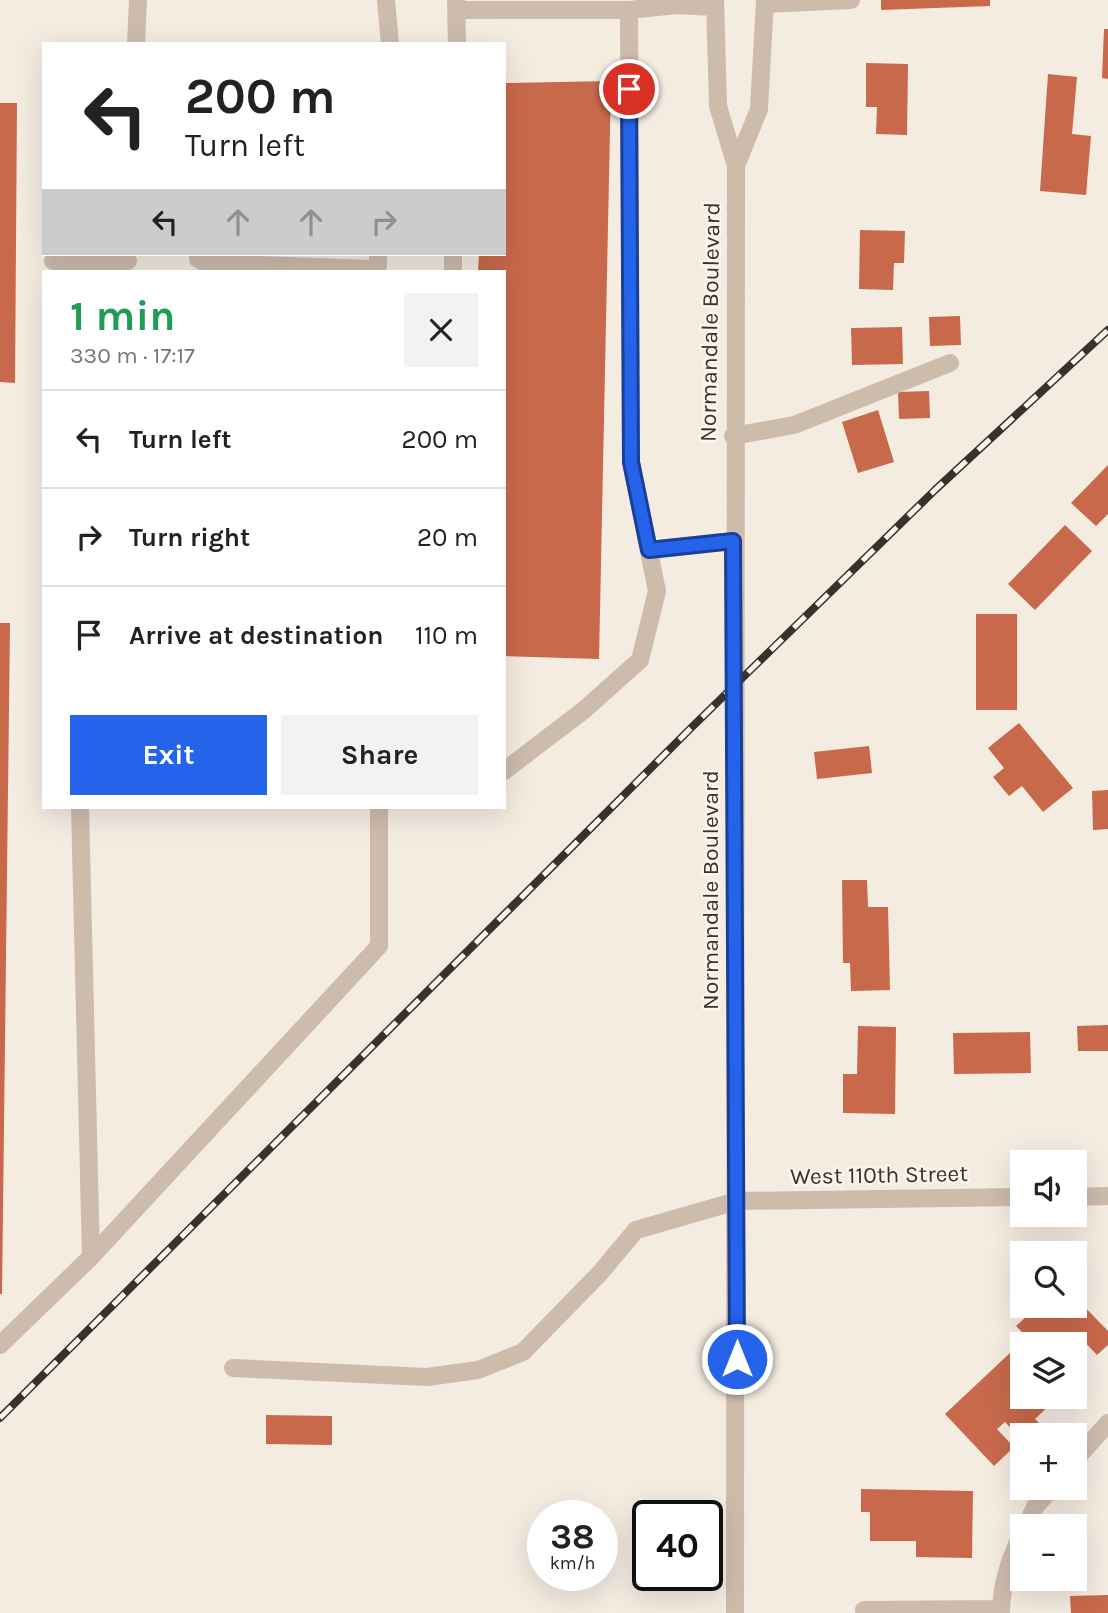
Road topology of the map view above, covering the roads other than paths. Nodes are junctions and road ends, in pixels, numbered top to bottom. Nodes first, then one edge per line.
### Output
1 (138, 0) edge
2 (386, 0) edge
3 (851, 0) edge
4 (765, 2) edge
5 (715, 4) edge
6 (457, 5) edge
7 (522, 5) edge
8 (606, 5) edge
9 (629, 9) junction
10 (136, 42) edge
11 (390, 42) edge
12 (457, 42) edge
13 (736, 166) junction
14 (198, 256) edge
15 (53, 262) edge
16 (128, 262) edge
17 (373, 270) edge
18 (950, 363) dead end
19 (733, 436) junction
20 (733, 541) junction
21 (649, 550) junction
22 (506, 769) edge
23 (80, 809) edge
24 (379, 809) edge
25 (1108, 1196) edge
26 (1010, 1197) edge
27 (1087, 1197) edge
28 (737, 1201) junction
29 (91, 1257) junction
30 (0, 1345) edge
31 (233, 1368) dead end
32 (1108, 1423) edge
33 (1087, 1446) edge
34 (1010, 1567) edge
35 (864, 1610) dead end
36 (1001, 1611) edge
37 (735, 1613) edge

1 - 10 street
2 - 11 street
3 - 4 street
4 - 13 street, Normandale Boulevard
5 - 9 street
5 - 13 street, Normandale Boulevard
6 - 7 street
6 - 12 street
7 - 8 street
8 - 9 street
9 - 21 street
13 - 19 street, Normandale Boulevard
14 - 17 street
15 - 16 street
18 - 19 street
19 - 20 street, Normandale Boulevard
20 - 21 street
20 - 28 street, Normandale Boulevard
21 - 22 street
23 - 29 street
24 - 29 street
25 - 27 street
26 - 28 street, West 110th Street
28 - 31 street, West 110th Street
28 - 37 street, Normandale Boulevard
29 - 30 street
32 - 33 street
34 - 36 street
35 - 36 street

